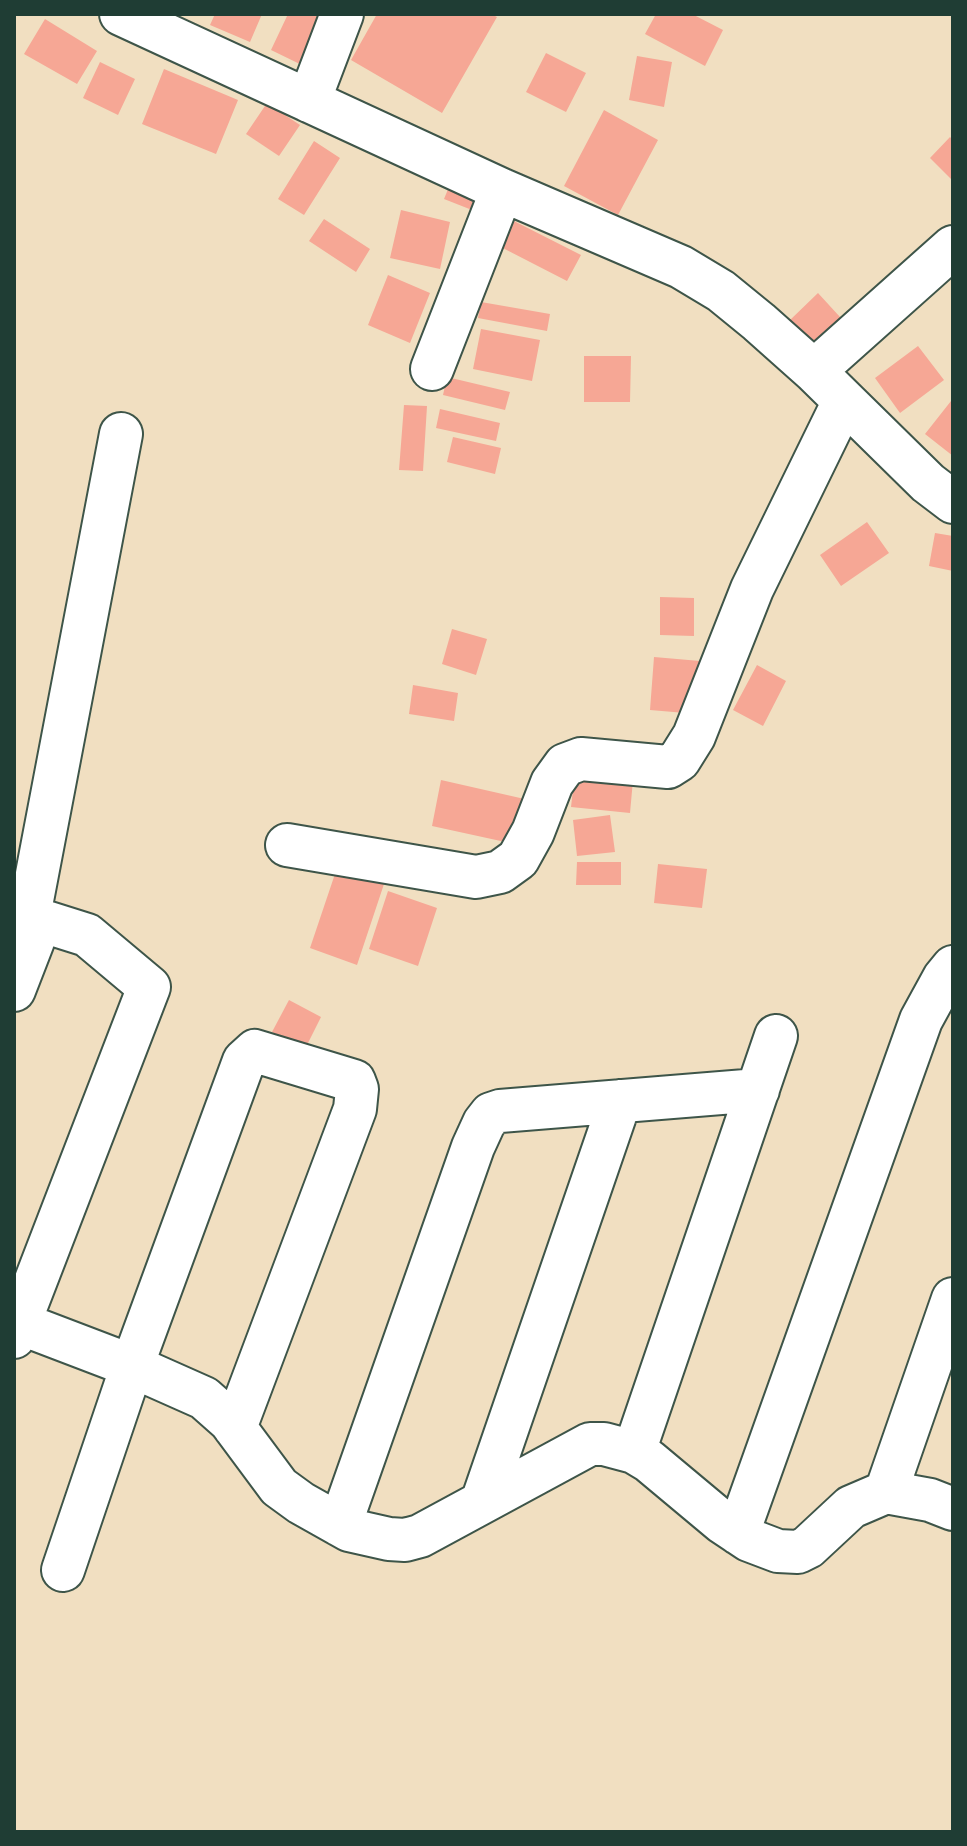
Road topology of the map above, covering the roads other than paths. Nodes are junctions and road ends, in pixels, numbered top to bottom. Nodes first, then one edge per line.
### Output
1 (121, 14) edge
2 (342, 14) edge
3 (309, 101) junction
4 (502, 190) junction
5 (953, 247) edge
6 (432, 369) dead end
7 (814, 371) junction
8 (844, 401) junction
9 (121, 434) dead end
10 (953, 502) edge
11 (287, 845) dead end
12 (22, 914) edge
13 (953, 967) edge
14 (14, 990) edge
15 (776, 1036) dead end
16 (758, 1090) junction
17 (620, 1101) junction
18 (953, 1299) edge
19 (16, 1327) edge
20 (132, 1366) junction
21 (235, 1428) junction
22 (634, 1452) junction
23 (886, 1492) junction
24 (482, 1502) junction
25 (953, 1509) edge
26 (340, 1525) junction
27 (738, 1533) junction
28 (63, 1570) dead end

1 - 3 street
2 - 3 street
3 - 4 street
4 - 6 street
4 - 7 street
5 - 7 street
7 - 8 street
8 - 10 street
8 - 11 street
9 - 12 street
12 - 14 street
12 - 19 street
13 - 27 street
15 - 16 street
16 - 17 street
16 - 22 street
17 - 24 street
17 - 26 street
18 - 23 street
19 - 20 street
20 - 21 street
20 - 21 street
20 - 28 street
21 - 26 street
22 - 24 street
22 - 27 street
23 - 25 street
23 - 27 street
24 - 26 street

